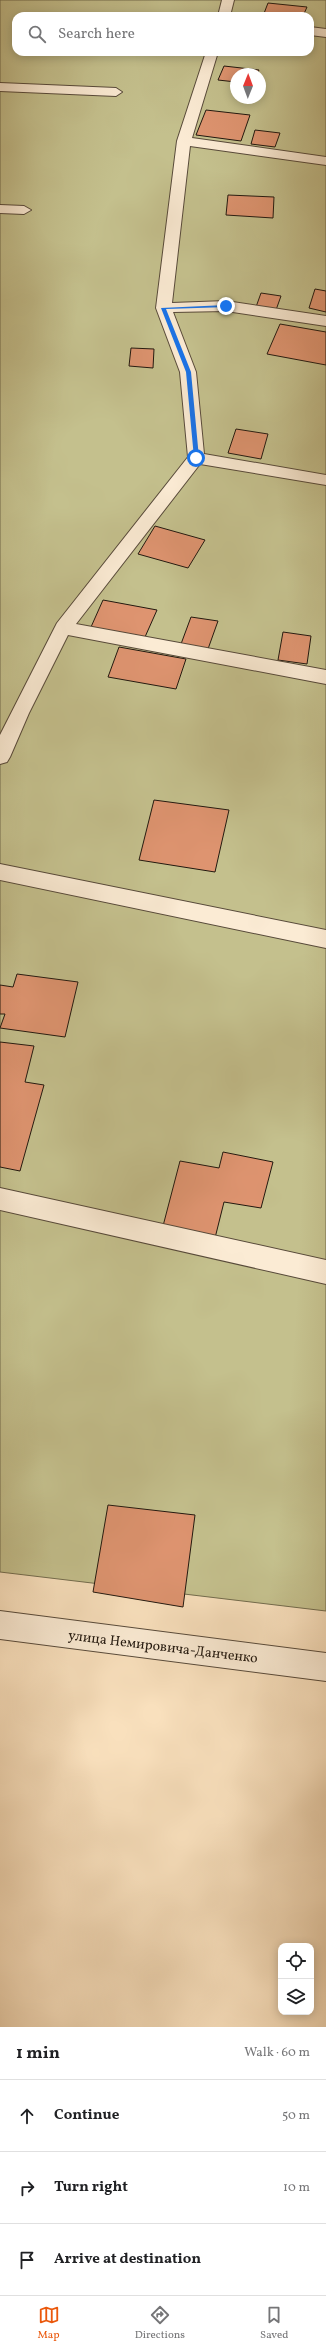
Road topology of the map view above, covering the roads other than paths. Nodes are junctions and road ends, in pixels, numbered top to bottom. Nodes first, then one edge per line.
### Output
1 (228, 0) edge
2 (225, 12) edge
3 (314, 32) edge
4 (326, 33) edge
5 (211, 56) edge
6 (0, 86) edge
7 (116, 92) dead end
8 (184, 141) junction
9 (326, 161) edge
10 (0, 209) edge
11 (24, 210) dead end
12 (164, 308) junction
13 (326, 321) edge
14 (196, 458) junction
15 (326, 480) edge
16 (63, 628) junction
17 (326, 677) edge
18 (0, 756) edge
19 (0, 872) edge
20 (326, 939) edge
21 (0, 1199) edge
22 (326, 1272) edge
23 (0, 1625) edge
24 (326, 1668) edge

1 - 2 street
3 - 4 street
5 - 8 street
6 - 7 street
8 - 9 street
8 - 12 street
10 - 11 street
12 - 13 street
12 - 14 street
14 - 15 street
14 - 16 street
16 - 17 street
16 - 18 street
19 - 20 street
21 - 22 street
23 - 24 street, улица Немировича-Данченко

